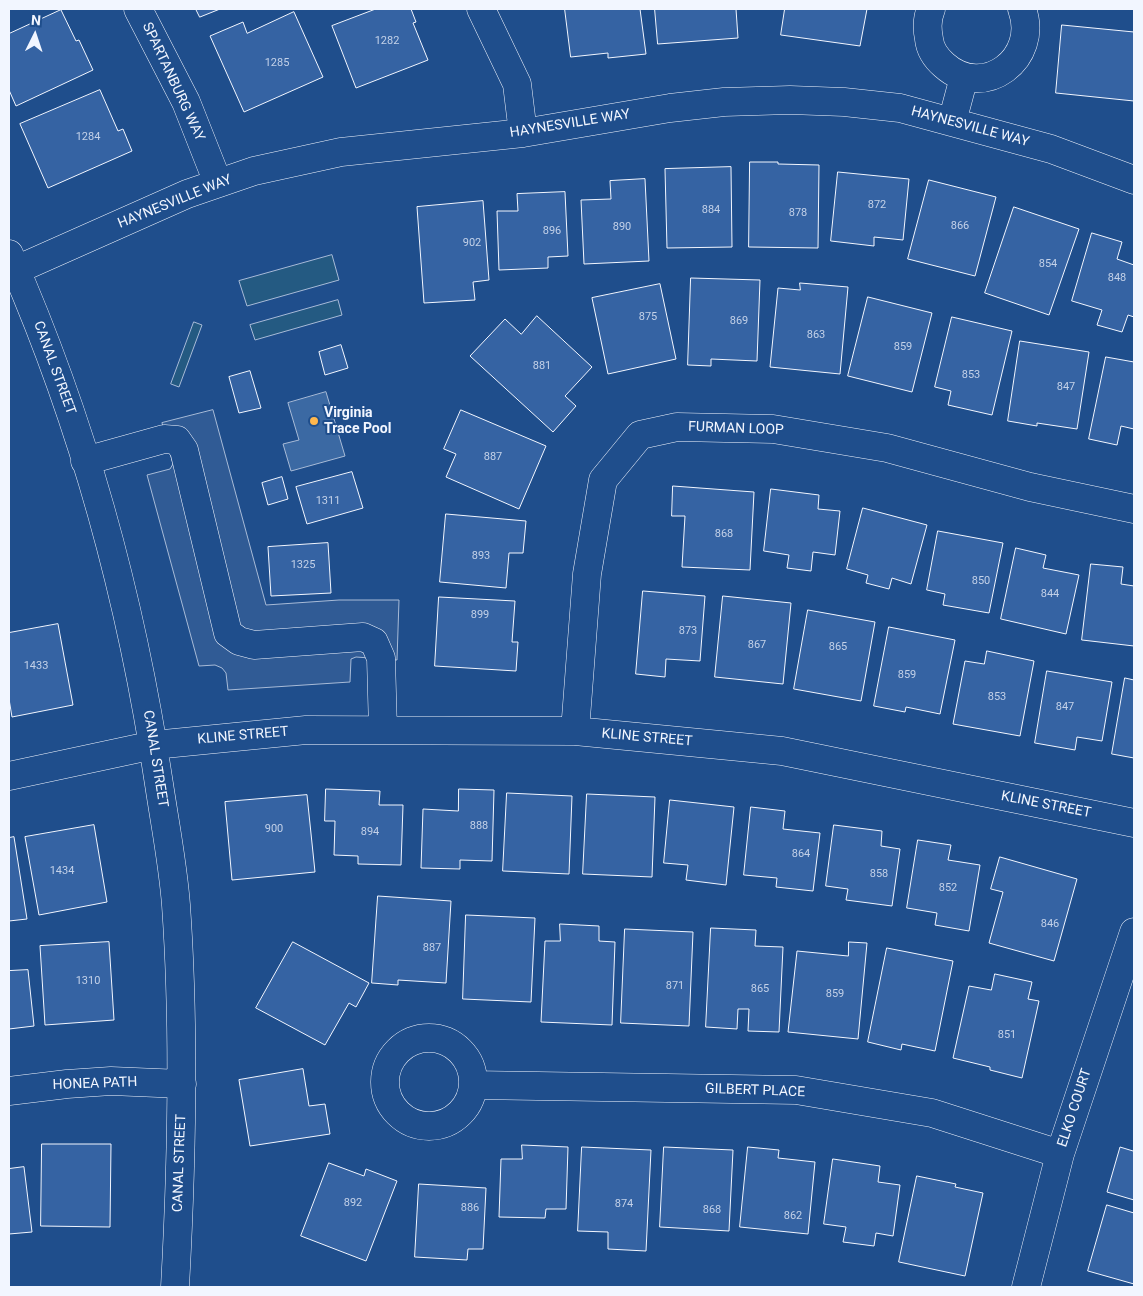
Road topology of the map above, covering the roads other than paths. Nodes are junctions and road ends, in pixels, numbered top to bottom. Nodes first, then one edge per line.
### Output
1 (138, 9) edge
2 (481, 9) edge
3 (932, 9) edge
4 (1022, 9) edge
5 (964, 77) junction
6 (952, 122) junction
7 (523, 133) junction
8 (1134, 180) edge
9 (218, 183) junction
10 (13, 261) edge
11 (85, 461) junction
12 (1134, 509) edge
13 (383, 730) junction
14 (575, 731) junction
15 (154, 745) junction
16 (9, 776) edge
17 (1134, 823) edge
18 (1134, 932) edge
19 (182, 1084) junction
20 (473, 1085) dead end
21 (9, 1091) edge
22 (1060, 1154) junction
23 (175, 1287) edge
24 (1026, 1287) edge

1 - 9 street, SPARTANBURG WAY
2 - 7 street
3 - 5 street
4 - 5 street
5 - 6 street
6 - 7 street, HAYNESVILLE WAY
6 - 8 street, HAYNESVILLE WAY
7 - 9 street, HAYNESVILLE WAY
9 - 10 street, HAYNESVILLE WAY
10 - 11 street, CANAL STREET
11 - 13 street
11 - 15 street, CANAL STREET
12 - 14 street, FURMAN LOOP
13 - 14 street, KLINE STREET
13 - 15 street, KLINE STREET
14 - 17 street, KLINE STREET
15 - 16 street, KLINE STREET
15 - 19 street, CANAL STREET
18 - 22 street, ELKO COURT
19 - 21 street, HONEA PATH
19 - 23 street, CANAL STREET
20 - 22 street, GILBERT PLACE
22 - 24 street, ELKO COURT

